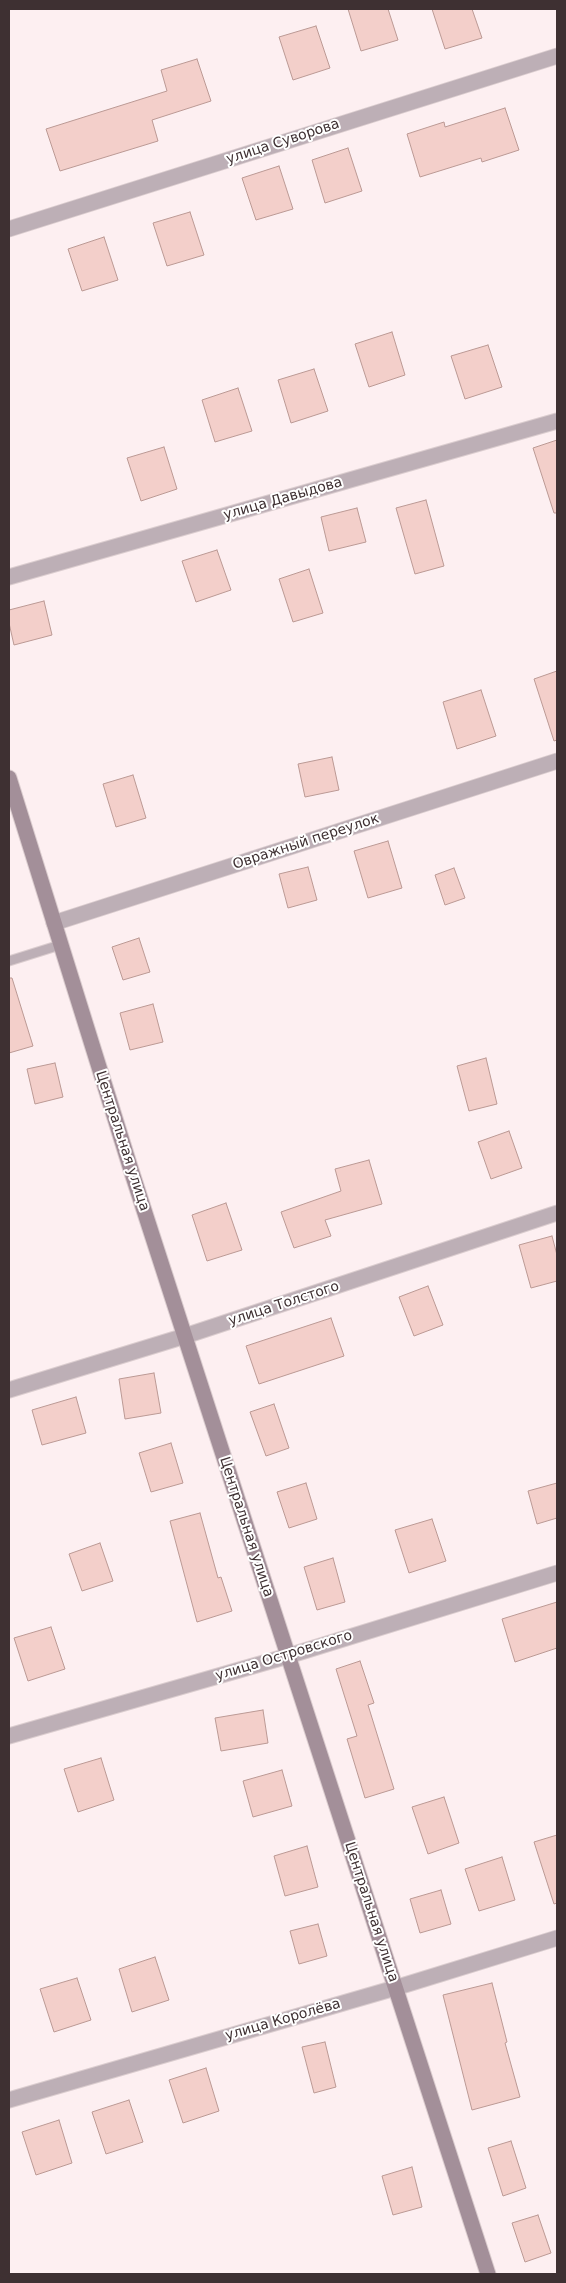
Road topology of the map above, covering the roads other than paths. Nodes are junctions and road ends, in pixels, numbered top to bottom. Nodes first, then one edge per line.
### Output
1 (557, 56) edge
2 (9, 229) edge
3 (557, 421) edge
4 (9, 577) edge
5 (557, 761) edge
6 (9, 778) edge
7 (54, 923) junction
8 (60, 945) junction
9 (9, 961) edge
10 (557, 1213) edge
11 (185, 1336) junction
12 (9, 1390) edge
13 (557, 1573) edge
14 (288, 1656) junction
15 (9, 1736) edge
16 (557, 1938) edge
17 (395, 1988) junction
18 (9, 2100) edge
19 (488, 2274) edge

1 - 2 street, улица Суворова
3 - 4 street, улица Давыдова
5 - 7 street, Овражный переулок
6 - 7 street, Центральная улица
7 - 8 street, Центральная улица
8 - 9 lane
8 - 11 street, Центральная улица
10 - 11 street, улица Толстого
11 - 12 street, улица Толстого
11 - 14 street, Центральная улица
13 - 14 street, улица Островского
14 - 15 street, улица Островского
14 - 17 street, Центральная улица
16 - 17 street, улица Королёва
17 - 18 street, улица Королёва
17 - 19 street, Центральная улица

